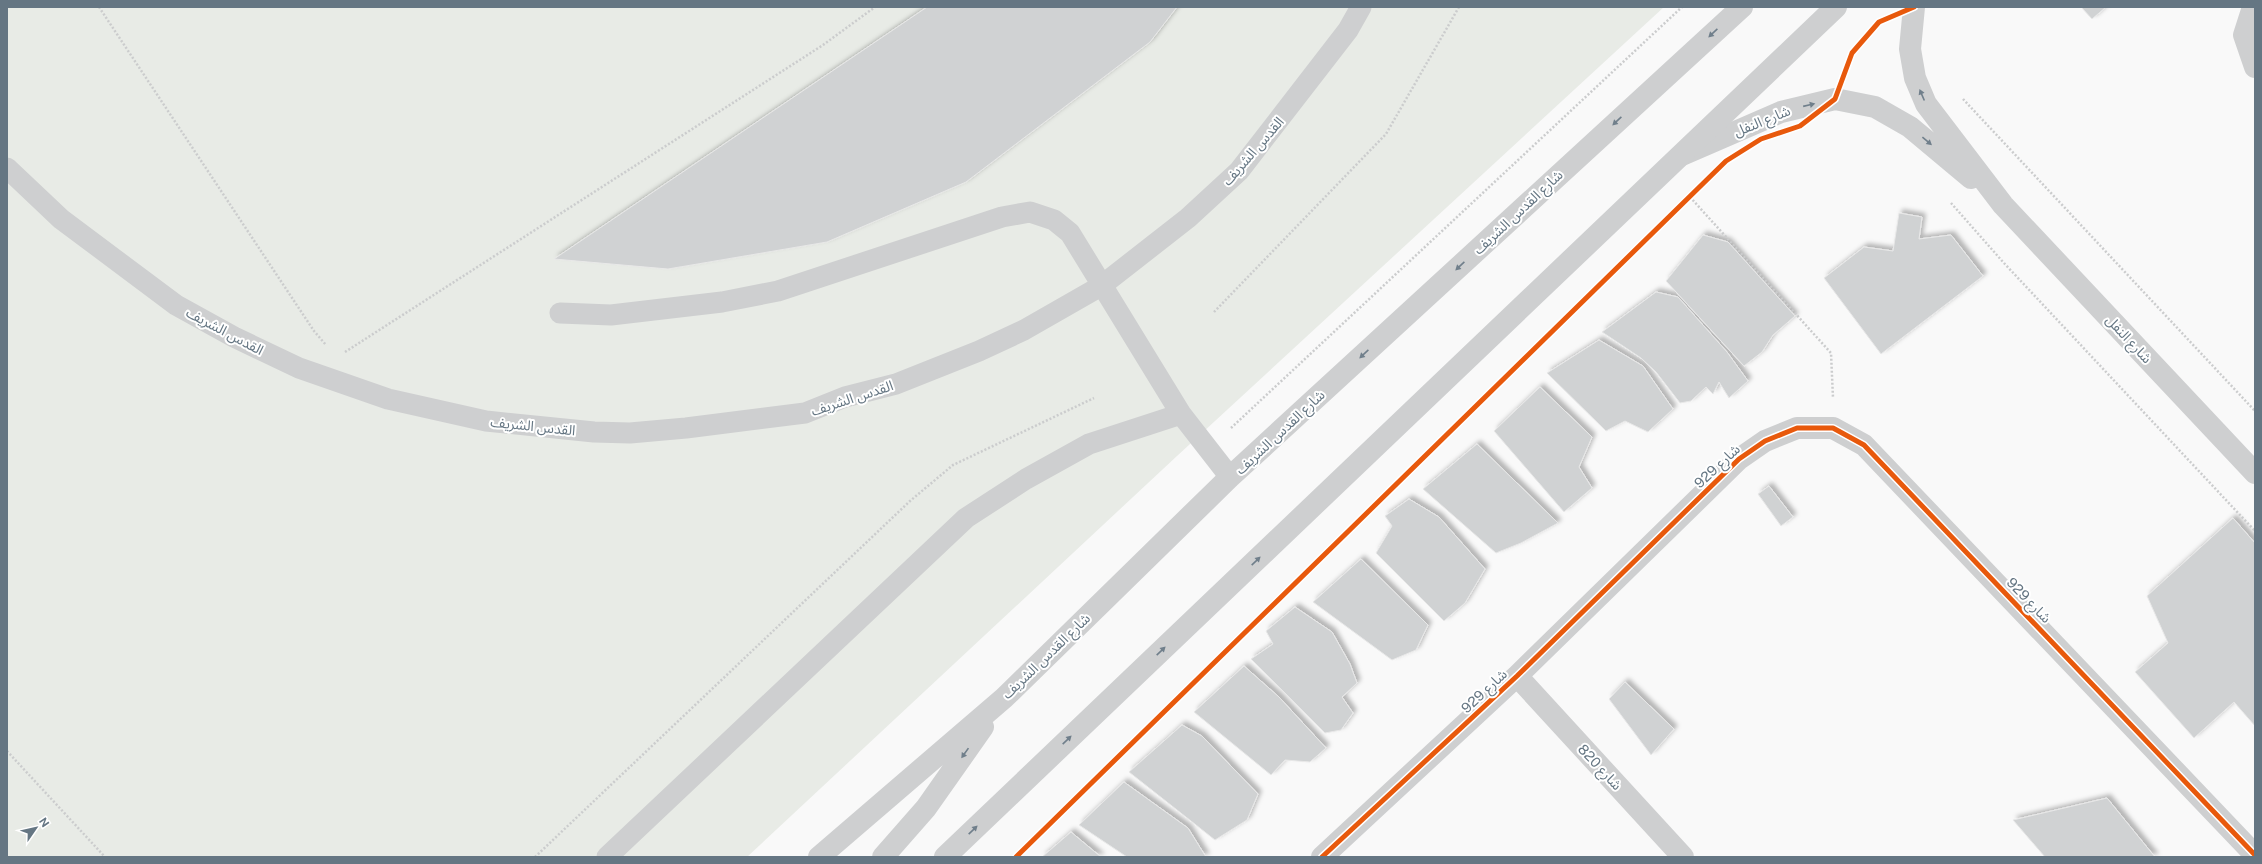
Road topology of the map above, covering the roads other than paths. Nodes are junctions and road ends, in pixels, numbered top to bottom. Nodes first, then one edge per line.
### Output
1 (1361, 7) edge
2 (1742, 7) edge
3 (1836, 7) edge
4 (1914, 7) edge
5 (2253, 7) edge
6 (2255, 67) edge
7 (1682, 155) junction
8 (7, 168) edge
9 (2003, 205) junction
10 (1101, 286) junction
11 (560, 313) dead end
12 (1181, 414) junction
13 (2255, 473) edge
14 (1230, 477) junction
15 (1517, 676) junction
16 (1004, 698) junction
17 (2255, 855) edge
18 (608, 857) edge
19 (819, 857) edge
20 (883, 857) edge
21 (945, 857) edge
22 (1322, 857) edge
23 (1683, 857) edge

1 - 10 lane, القدس الشريف
2 -> 14 street, شارع القدس الشريف
3 - 7 street
9 -> 4 street, شارع النفل
5 - 6 street
7 -> 9 street, شارع النفل
21 -> 7 street
8 - 10 lane, القدس الشريف
9 - 13 street, شارع النفل
10 - 11 lane
10 - 12 lane
12 - 14 lane
12 - 18 lane
14 - 16 street, شارع القدس الشريف
15 - 17 street, شارع 929
15 - 22 street, شارع 929
15 - 23 street, شارع 820
16 - 19 street, شارع القدس الشريف
16 -> 20 street

